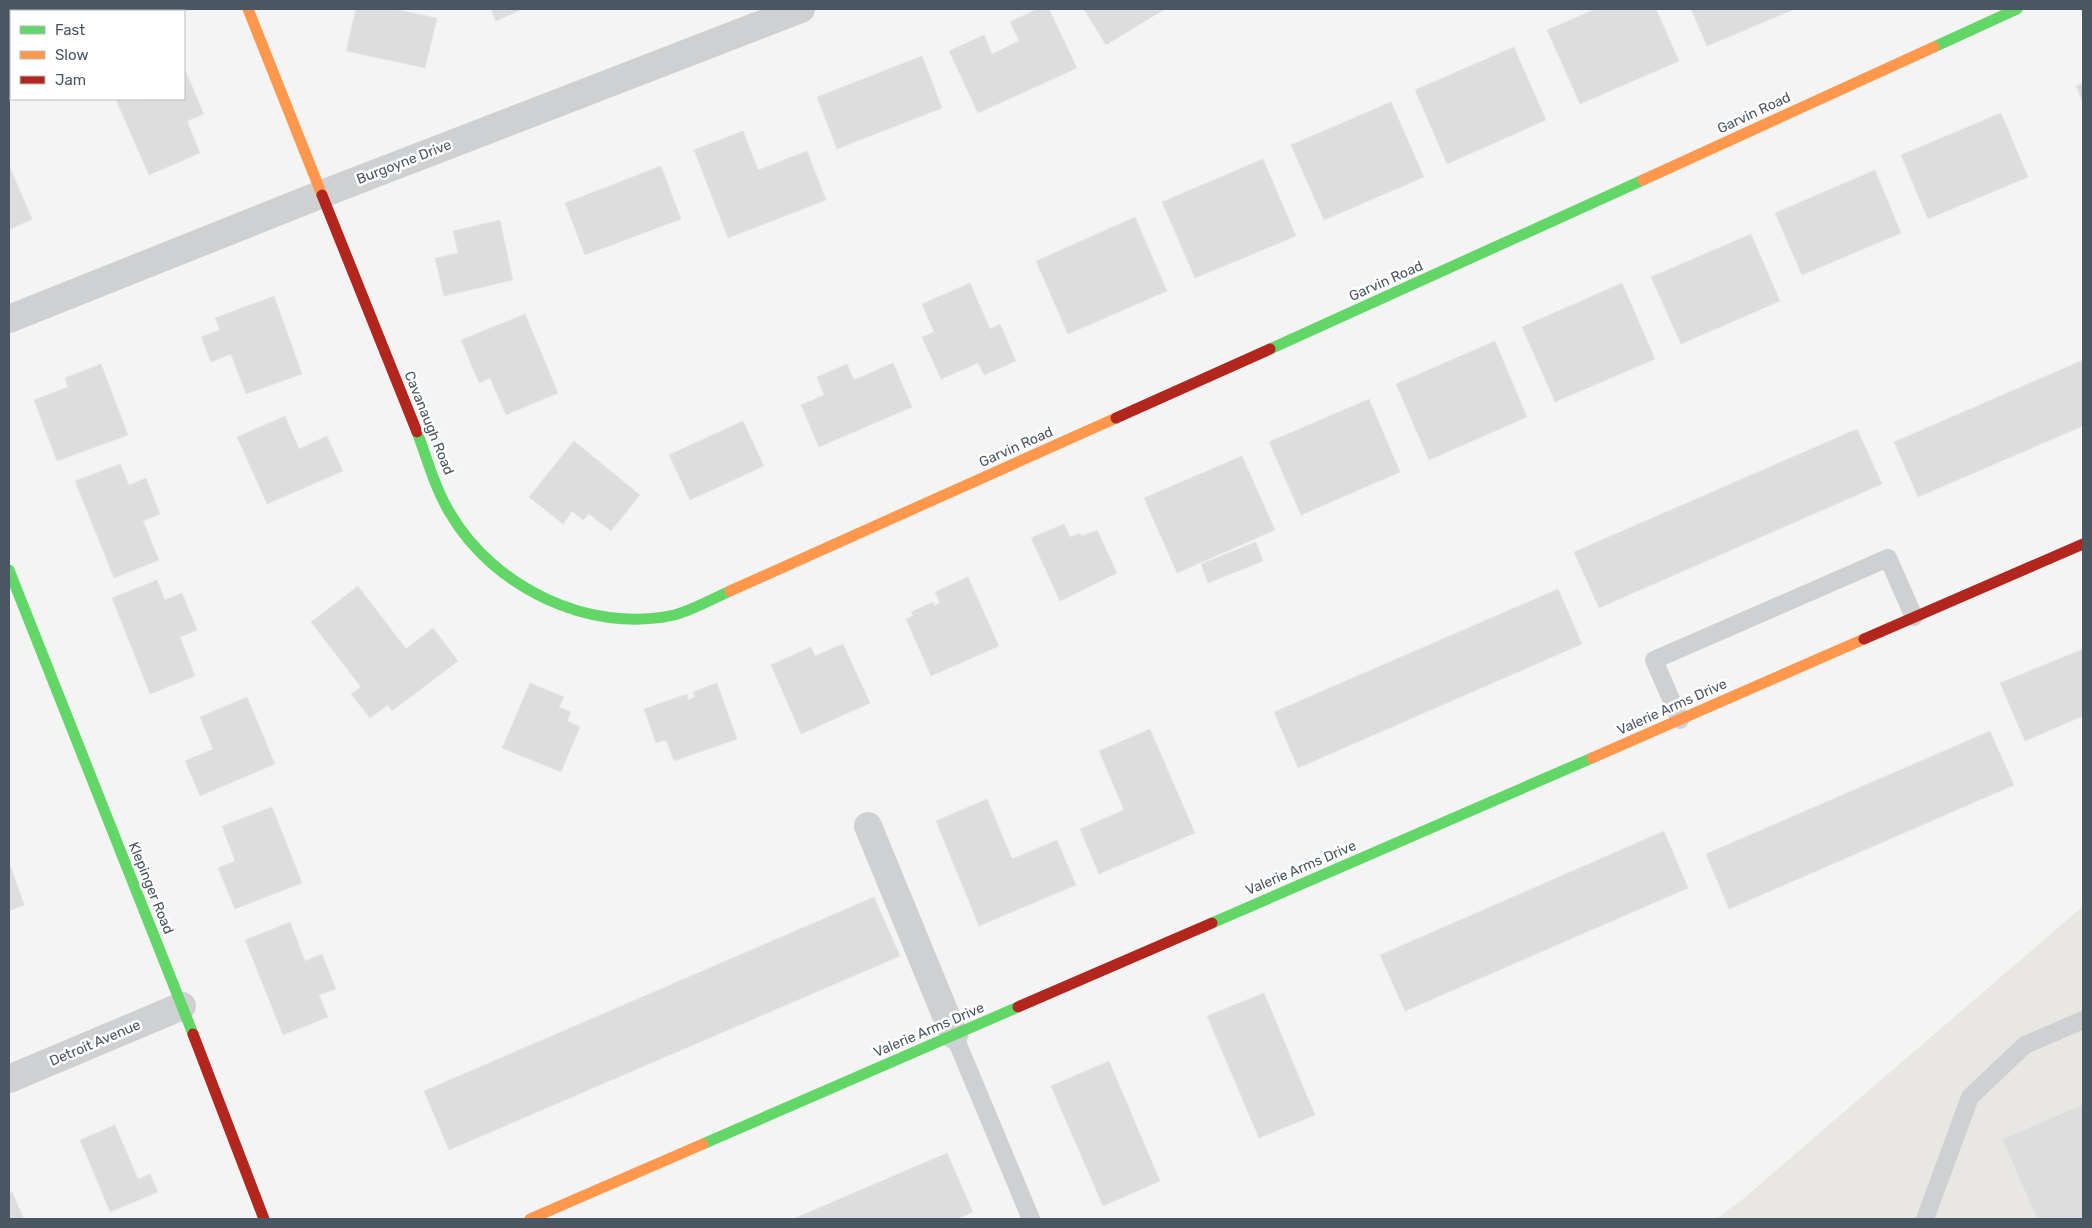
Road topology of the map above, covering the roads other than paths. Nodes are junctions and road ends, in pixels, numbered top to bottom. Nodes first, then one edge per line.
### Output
1 (248, 9) edge
2 (801, 9) edge
3 (2017, 9) edge
4 (322, 194) junction
5 (9, 319) edge
6 (2083, 544) edge
7 (9, 570) edge
8 (765, 576) joint
9 (1914, 618) junction
10 (1680, 720) junction
11 (868, 826) dead end
12 (182, 1006) junction
13 (2083, 1020) edge
14 (954, 1035) junction
15 (9, 1079) edge
16 (264, 1219) edge
17 (530, 1219) edge
18 (1031, 1219) edge
19 (1925, 1219) edge

1 - 4 street, Cavanaugh Road
2 - 4 street, Burgoyne Drive
3 - 8 street, Garvin Road
4 - 5 street, Burgoyne Drive
4 - 8 street, Cavanaugh Road
6 - 9 street, Valerie Arms Drive
7 - 12 street, Klepinger Road
9 - 10 street, Valerie Arms Drive
9 - 10 lane
10 - 14 street, Valerie Arms Drive
11 - 14 street
12 - 15 street, Detroit Avenue
12 - 16 street, Klepinger Road
13 - 19 lane
14 - 17 street, Valerie Arms Drive
14 - 18 lane

